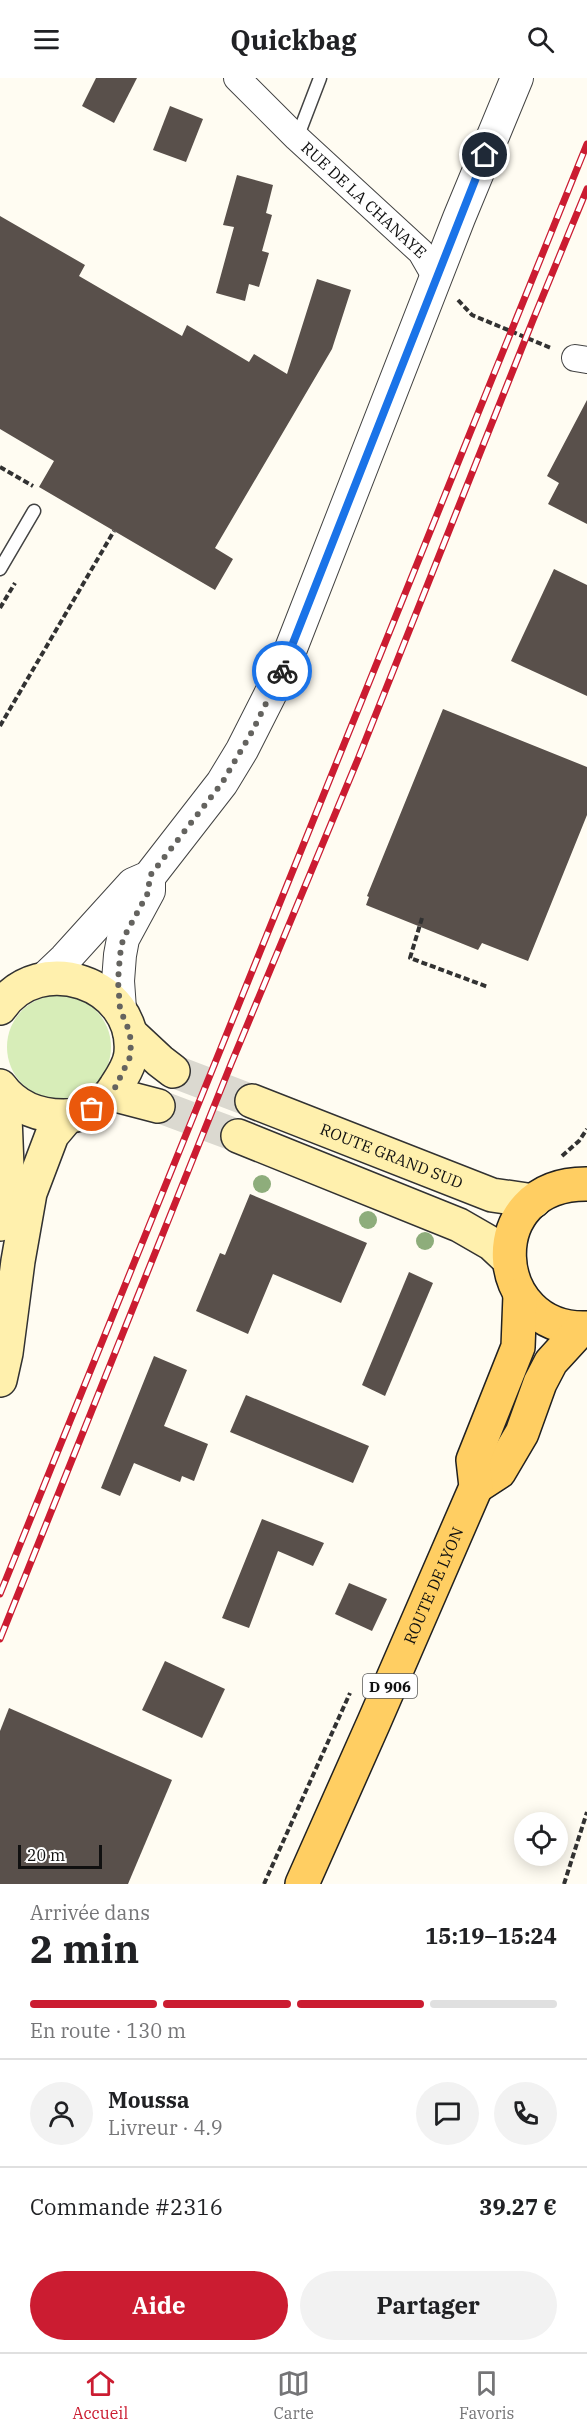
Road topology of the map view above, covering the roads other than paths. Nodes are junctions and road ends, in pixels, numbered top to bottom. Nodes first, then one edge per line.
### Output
1 (237, 78) edge
2 (320, 78) edge
3 (517, 78) edge
4 (297, 138) junction
5 (436, 278) junction
6 (34, 511) dead end
7 (0, 568) edge
8 (149, 877) junction
9 (45, 978) junction
10 (2, 1001) edge
11 (125, 1021) junction
12 (173, 1071) tunnel mouth
13 (2, 1089) edge
14 (112, 1094) junction
15 (252, 1101) tunnel mouth
16 (158, 1106) tunnel mouth
17 (68, 1116) junction
18 (238, 1137) tunnel mouth
19 (583, 1178) edge
20 (534, 1201) junction
21 (0, 1224) edge
22 (508, 1259) junction
23 (520, 1295) junction
24 (584, 1328) edge
25 (0, 1380) edge
26 (476, 1487) junction
27 (302, 1884) edge

1 - 4 street, RUE DE LA CHANAYE
2 - 4 lane
3 - 5 street
4 - 5 street, RUE DE LA CHANAYE
5 - 8 street
6 - 7 lane
8 - 9 street
8 - 11 street
9 - 10 main road
9 - 11 main road
11 - 12 main road
11 - 14 main road
13 - 17 main road
13 - 21 main road
14 - 16 main road
14 - 17 main road
15 - 20 main road, ROUTE GRAND SUD
17 - 25 main road
18 - 22 main road
19 - 20 main road
20 - 22 main road
22 - 23 main road
23 - 24 main road
23 - 26 main road, ROUTE DE LYON / D 906
24 - 26 main road
26 - 27 main road, ROUTE DE LYON / D 906

